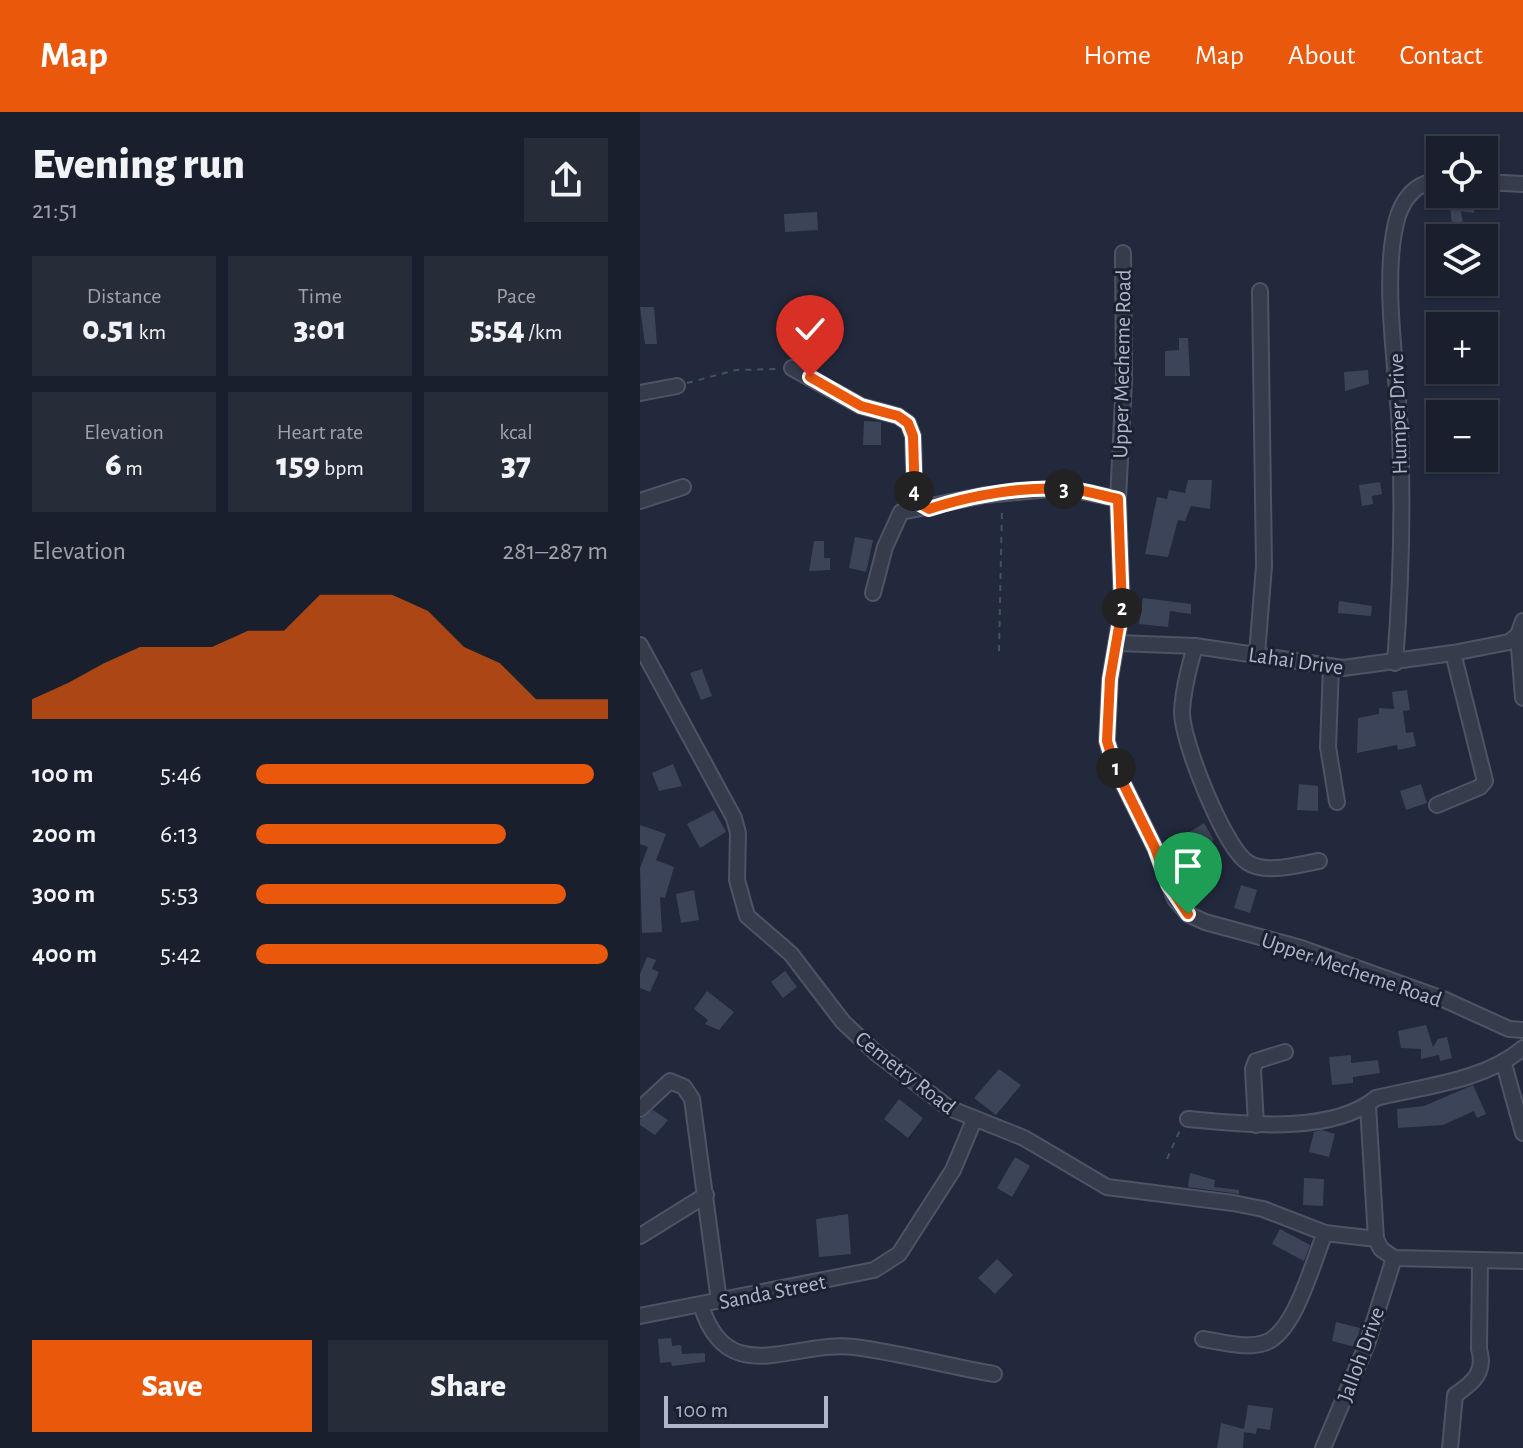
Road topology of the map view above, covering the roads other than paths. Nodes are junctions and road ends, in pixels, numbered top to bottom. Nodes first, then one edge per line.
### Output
1 (1498, 183) edge
2 (1523, 184) edge
3 (1426, 185) edge
4 (1123, 253) dead end
5 (1260, 291) dead end
6 (792, 368) road end
7 (677, 386) road end
8 (640, 393) edge
9 (683, 487) dead end
10 (1118, 499) junction
11 (640, 501) edge
12 (921, 507) junction
13 (873, 593) dead end
14 (1521, 628) edge
15 (1118, 643) junction
16 (640, 645) edge
17 (1195, 646) junction
18 (1453, 653) junction
19 (1257, 654) junction
20 (1395, 663) junction
21 (1331, 666) junction
22 (1523, 698) edge
23 (1337, 802) dead end
24 (1437, 805) dead end
25 (1319, 861) dead end
26 (1523, 1030) edge
27 (1523, 1048) edge
28 (1285, 1052) dead end
29 (1504, 1064) junction
30 (1368, 1106) junction
31 (640, 1109) edge
32 (1188, 1119) road end
33 (974, 1120) junction
34 (1256, 1125) junction
35 (1523, 1133) edge
36 (706, 1195) junction
37 (1325, 1233) junction
38 (640, 1236) edge
39 (1376, 1239) junction
40 (1394, 1258) junction
41 (1480, 1260) junction
42 (1523, 1261) edge
43 (719, 1301) junction
44 (701, 1305) junction
45 (640, 1316) edge
46 (1203, 1339) dead end
47 (994, 1374) dead end
48 (1323, 1448) edge
49 (1450, 1448) edge

1 - 2 street
3 - 20 street, Humper Drive
4 - 10 street, Upper Mecheme Road
5 - 19 street
6 - 12 street
7 - 8 street
9 - 11 street
10 - 12 street
10 - 15 street, Upper Mecheme Road
12 - 13 street
14 - 18 street, Lahai Drive
14 - 22 street
15 - 17 street, Lahai Drive
15 - 26 street, Upper Mecheme Road
16 - 33 street, Cemetry Road
17 - 19 street, Lahai Drive
17 - 25 street
18 - 20 street, Lahai Drive
18 - 24 street
19 - 21 street, Lahai Drive
20 - 21 street, Lahai Drive
21 - 23 street
27 - 29 street
28 - 34 street
29 - 30 street
29 - 35 street
30 - 34 street
30 - 39 street
31 - 36 street
32 - 34 street
33 - 37 street, Cemetry Road
33 - 43 street, Sanda Street
36 - 38 street
36 - 43 street
37 - 39 street, Cemetry Road
37 - 46 street
39 - 40 street
40 - 41 street
40 - 48 street, Jalloh Drive
41 - 42 street
41 - 49 street
43 - 44 street, Sanda Street
44 - 45 street, Sanda Street
44 - 47 street

